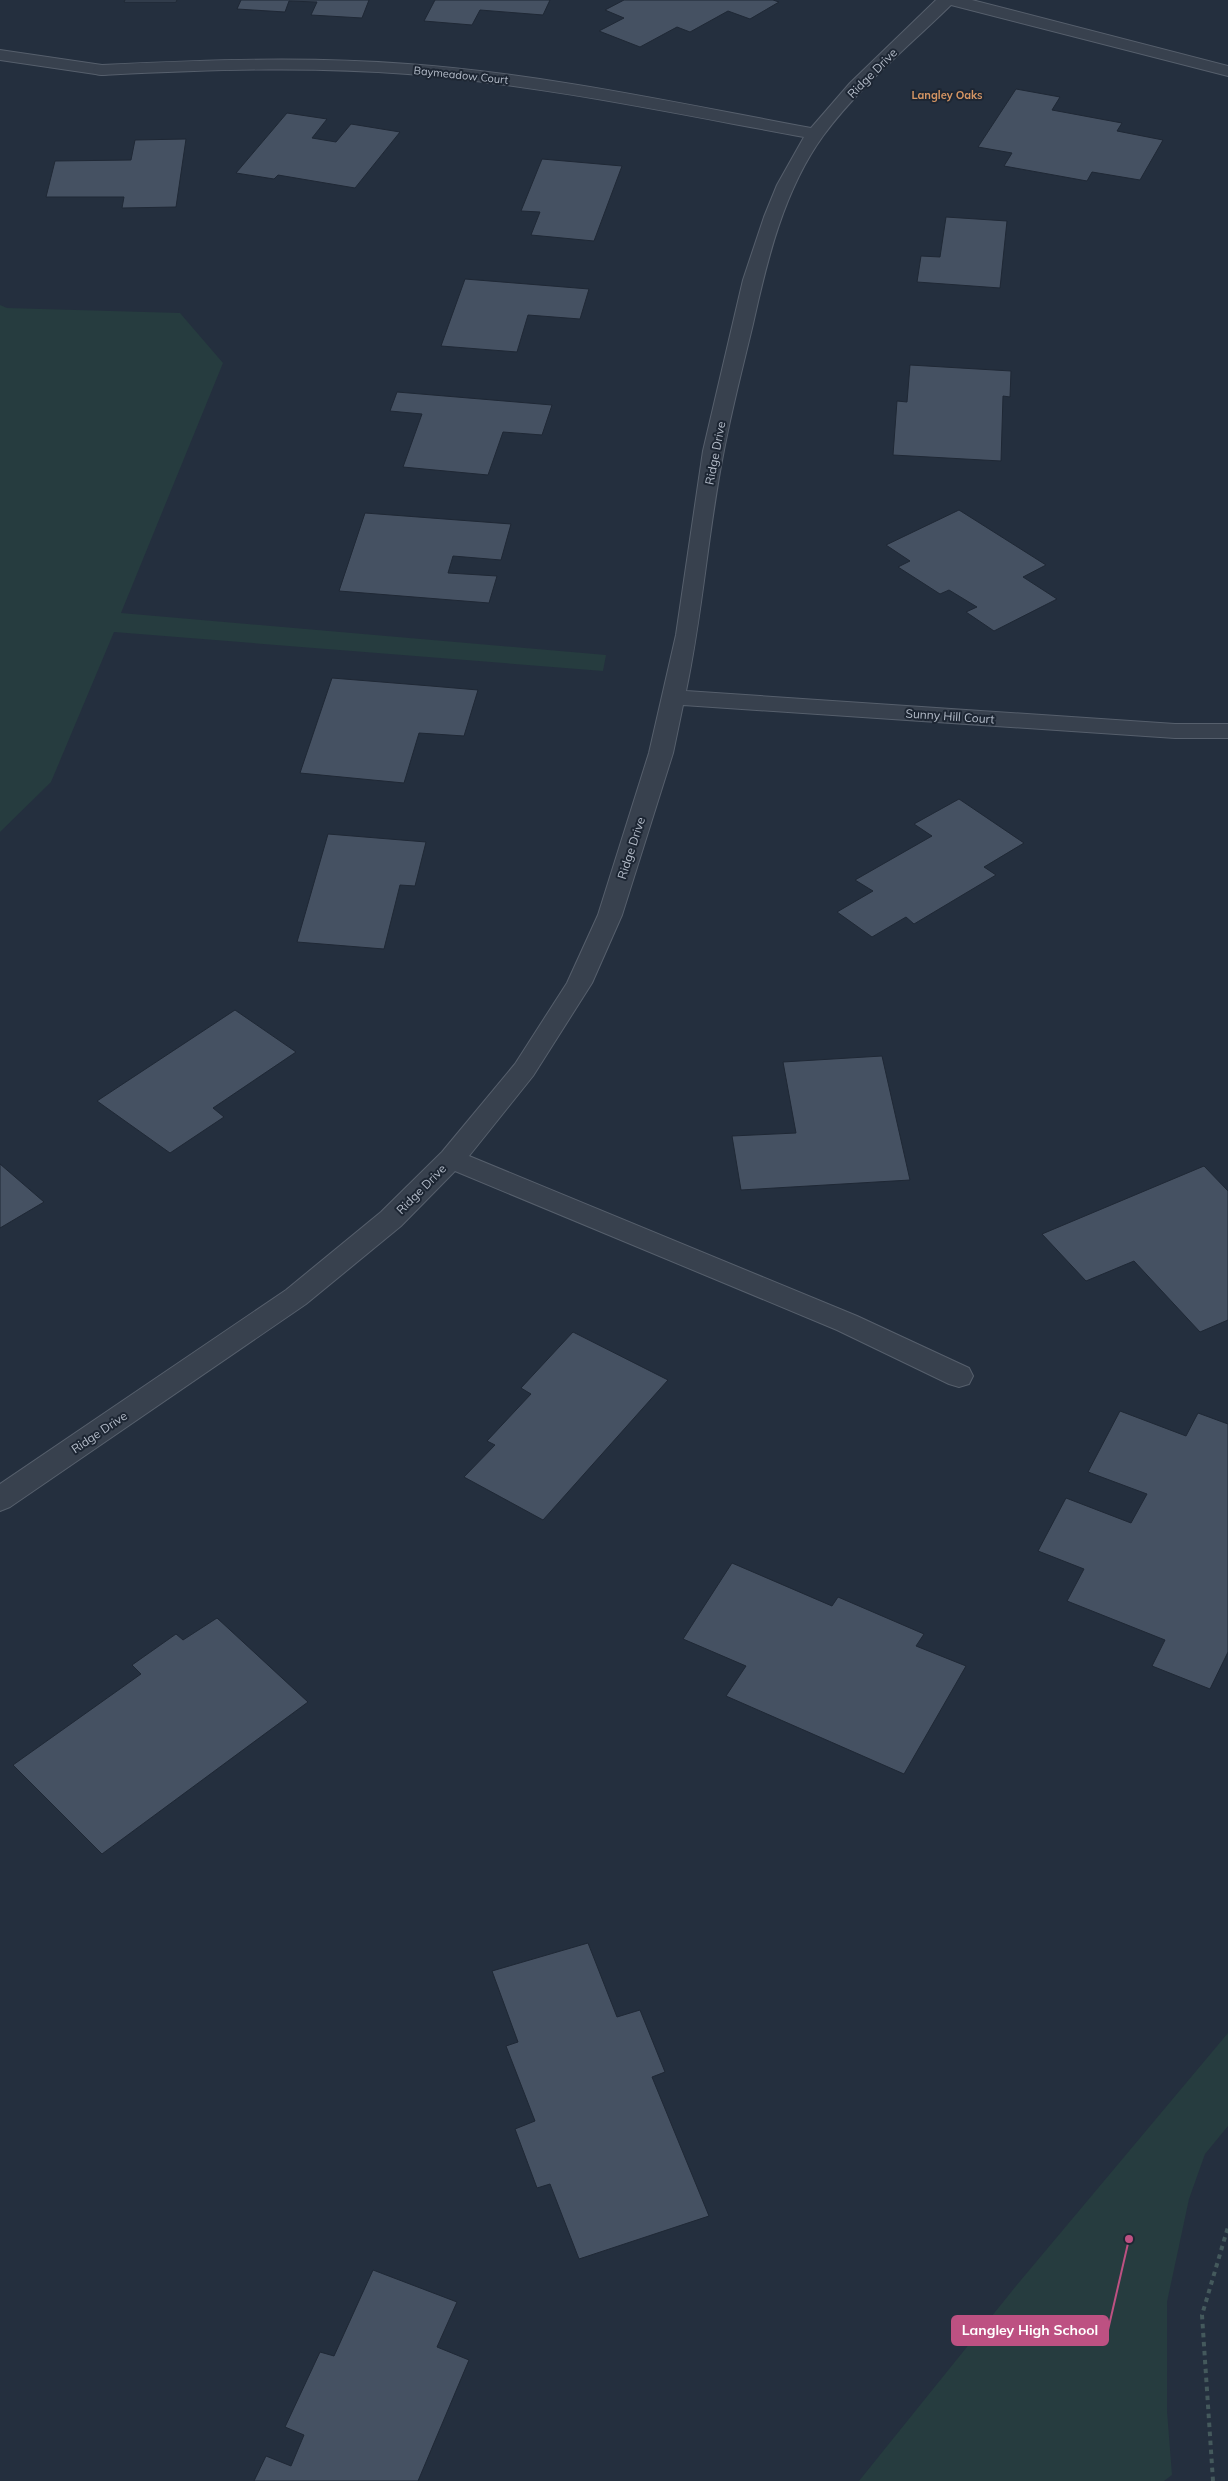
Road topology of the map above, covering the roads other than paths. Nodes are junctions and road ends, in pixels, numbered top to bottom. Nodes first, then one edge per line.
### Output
1 (946, 0) edge
2 (952, 0) edge
3 (0, 55) edge
4 (1228, 71) edge
5 (816, 134) junction
6 (673, 697) junction
7 (1228, 731) edge
8 (451, 1159) junction
9 (959, 1376) dead end
10 (0, 1499) edge

1 - 5 street, Ridge Drive
2 - 4 street
3 - 5 street, Baymeadow Court
5 - 6 street, Ridge Drive
6 - 7 street, Sunny Hill Court
6 - 8 street, Ridge Drive
8 - 9 street
8 - 10 street, Ridge Drive

